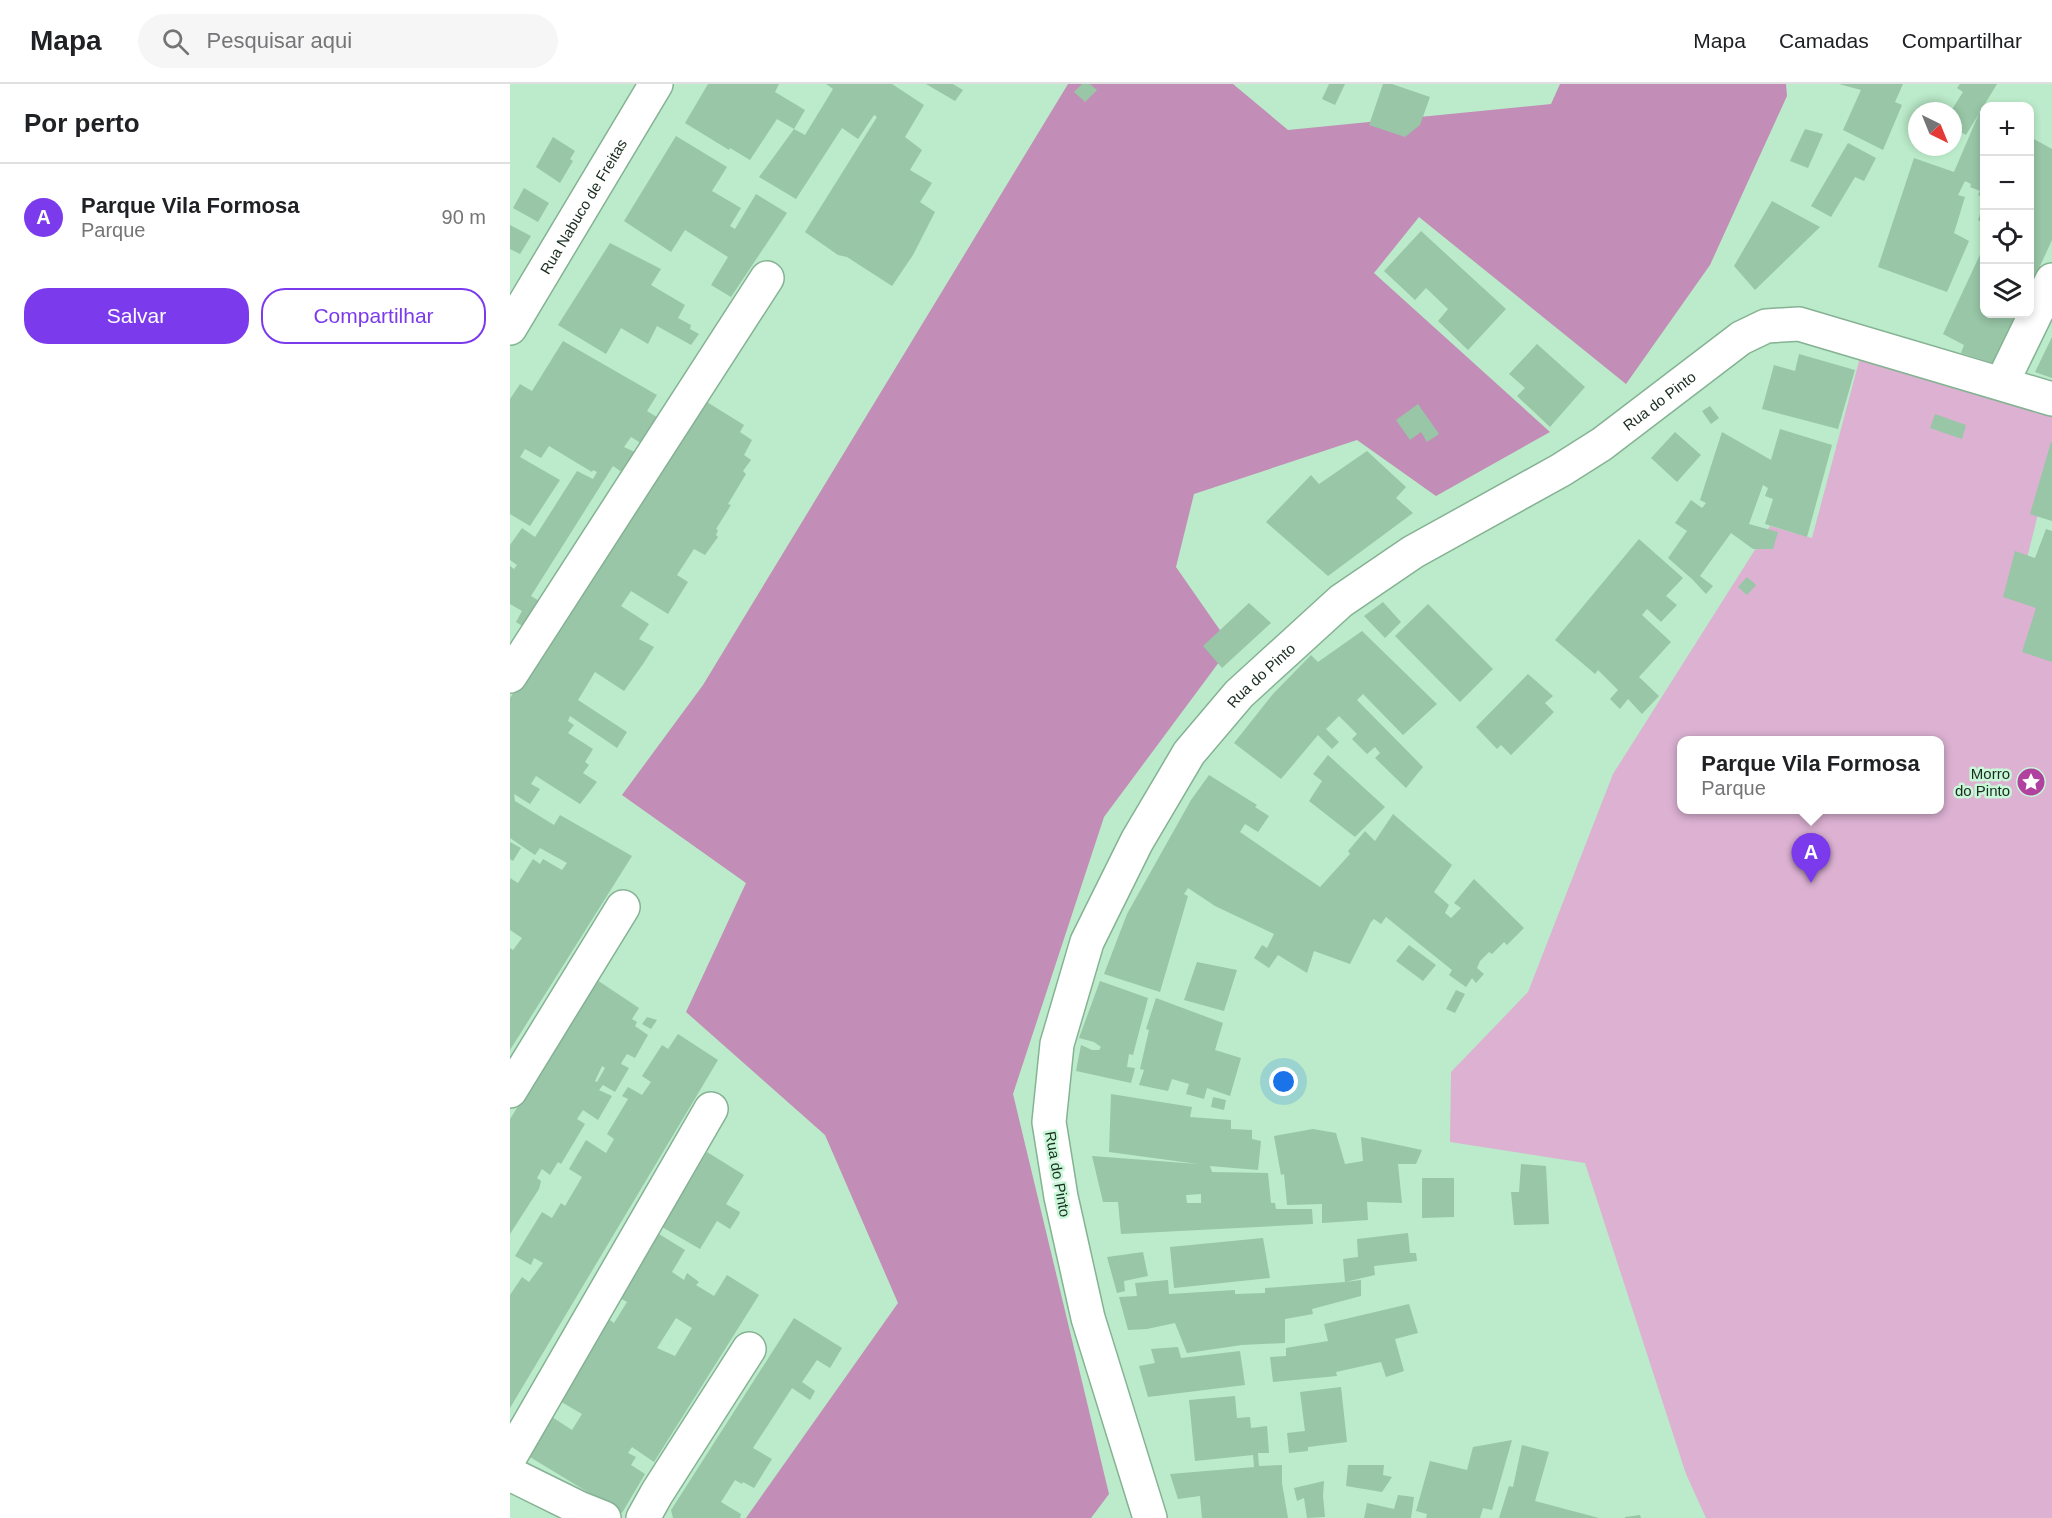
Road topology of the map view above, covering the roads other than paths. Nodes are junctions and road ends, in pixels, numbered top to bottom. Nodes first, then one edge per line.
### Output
1 (656, 84) edge
2 (767, 278) dead end
3 (2052, 280) edge
4 (510, 328) edge
5 (2002, 384) junction
6 (2052, 399) edge
7 (510, 676) edge
8 (623, 907) dead end
9 (510, 1091) edge
10 (711, 1109) dead end
11 (749, 1349) dead end
12 (510, 1457) edge
13 (510, 1474) edge
14 (604, 1518) edge
15 (643, 1518) edge
16 (1150, 1518) edge

1 - 4 street, Rua Nabuco de Freitas
2 - 7 street
3 - 5 street
5 - 6 street, Rua do Pinto
5 - 16 street, Rua do Pinto
8 - 9 street
10 - 12 street
11 - 15 street
13 - 14 street

